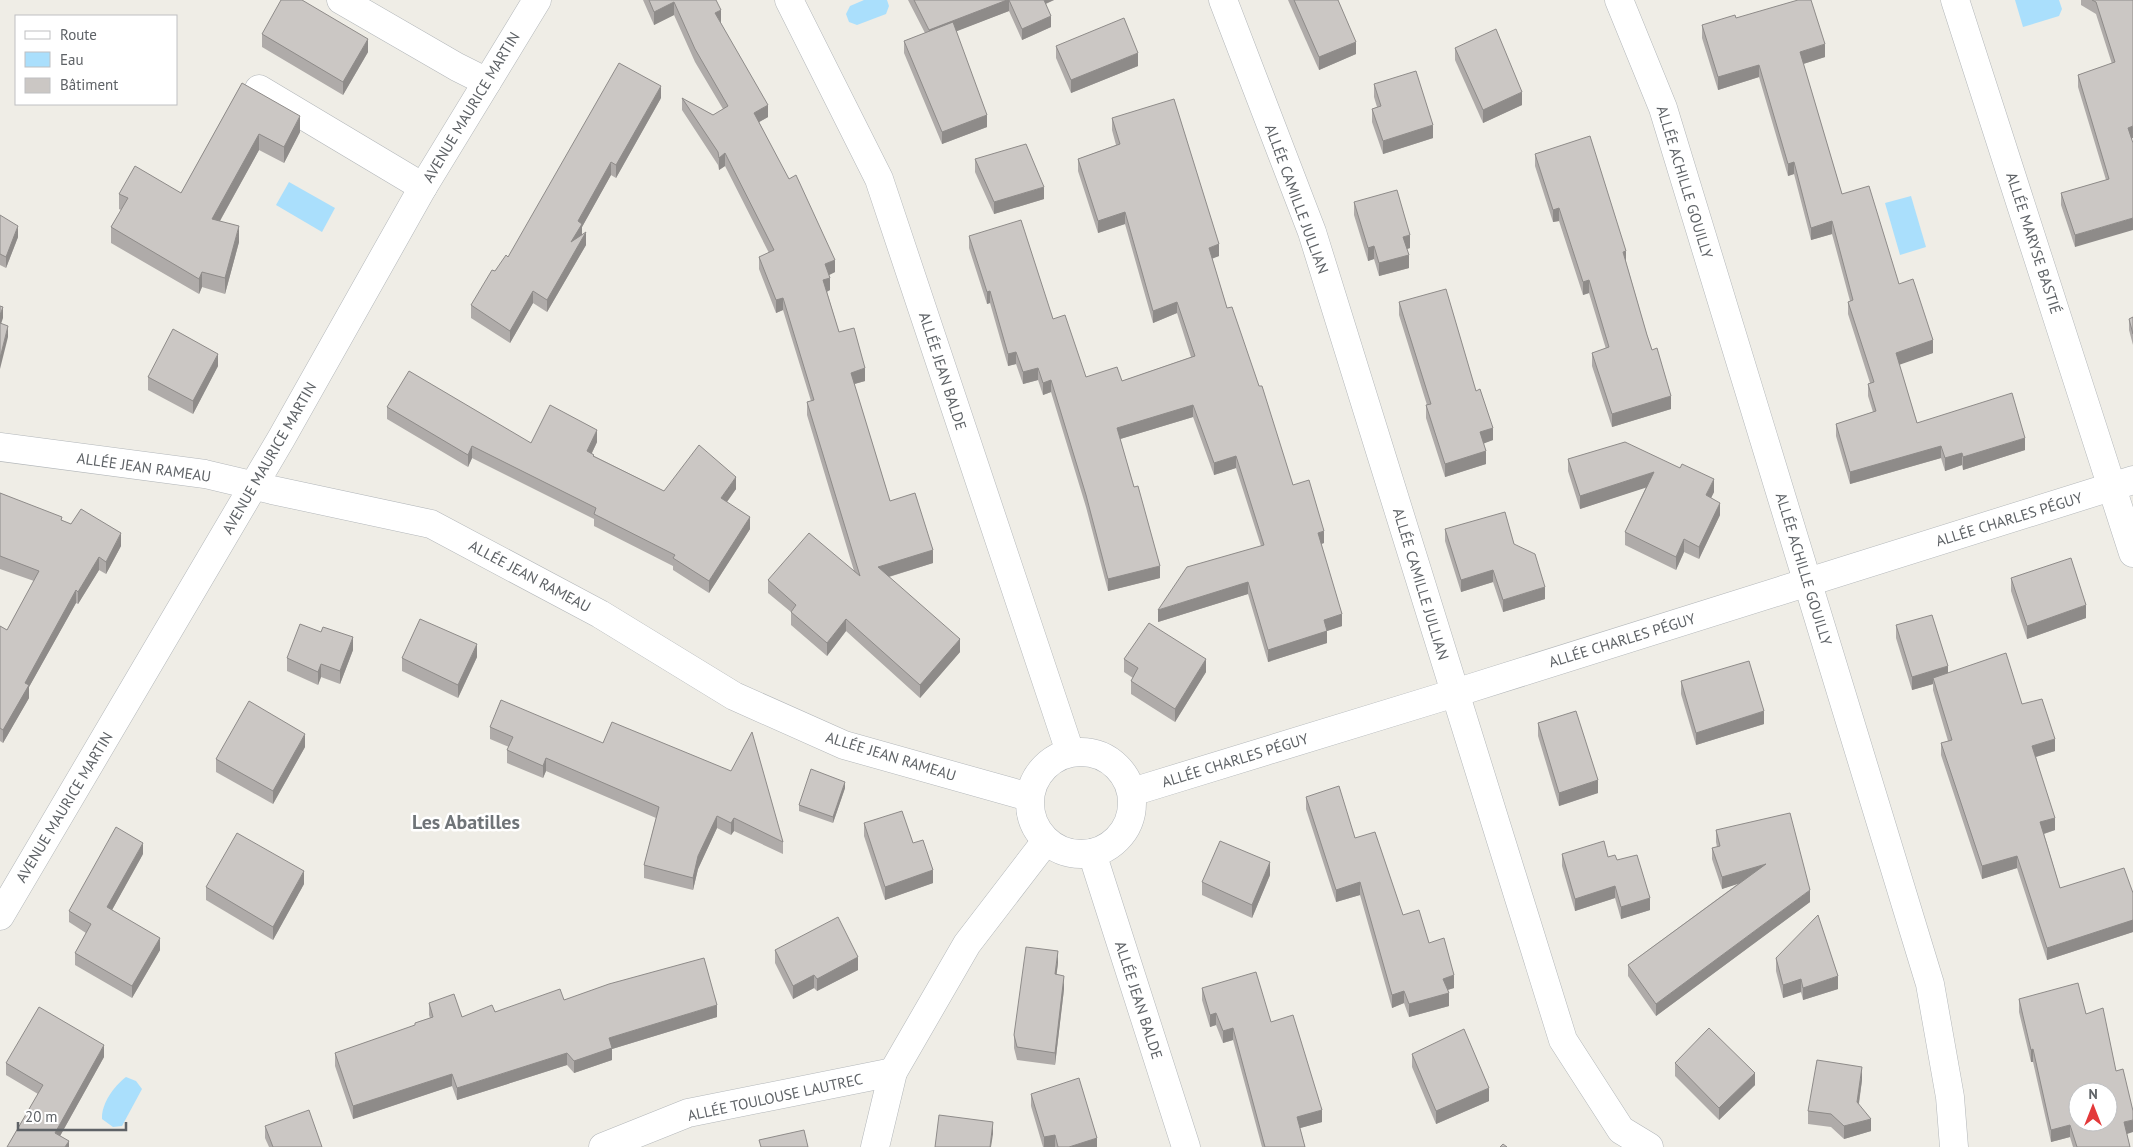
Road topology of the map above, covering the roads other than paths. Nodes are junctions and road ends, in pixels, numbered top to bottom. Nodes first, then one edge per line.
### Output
1 (341, 0) edge
2 (537, 0) edge
3 (789, 0) edge
4 (1223, 0) edge
5 (1619, 0) edge
6 (1955, 0) edge
7 (487, 82) junction
8 (259, 89) dead end
9 (423, 187) junction
10 (0, 447) edge
11 (2123, 483) edge
12 (253, 486) junction
13 (2133, 553) edge
14 (1808, 582) junction
15 (1455, 693) junction
16 (1070, 752) junction
17 (1132, 792) junction
18 (1030, 797) junction
19 (1046, 841) junction
20 (1092, 853) junction
21 (0, 916) edge
22 (892, 1072) junction
23 (603, 1147) edge
24 (875, 1147) edge
25 (1186, 1147) edge
26 (1649, 1147) edge
27 (1954, 1147) edge

1 - 7 street
2 - 7 street, AVENUE MAURICE MARTIN
3 - 16 street, ALLÉE JEAN BALDE
4 - 15 street, ALLÉE CAMILLE JULLIAN
5 - 14 street, ALLÉE ACHILLE GOUILLY
6 - 11 street, ALLÉE MARYSE BASTIÉ
7 - 9 street, AVENUE MAURICE MARTIN
8 - 9 street
9 - 12 street, AVENUE MAURICE MARTIN
10 - 12 street, ALLÉE JEAN RAMEAU
11 - 13 street, ALLÉE MARYSE BASTIÉ
11 - 14 street, ALLÉE CHARLES PÉGUY
12 - 18 street, ALLÉE JEAN RAMEAU
12 - 21 street, AVENUE MAURICE MARTIN
14 - 15 street, ALLÉE CHARLES PÉGUY
14 - 27 street, ALLÉE ACHILLE GOUILLY
15 - 17 street, ALLÉE CHARLES PÉGUY
15 - 26 street, ALLÉE CAMILLE JULLIAN
16 - 17 street
16 - 18 street
17 - 20 street
18 - 19 street
19 - 20 street
19 - 22 street
20 - 25 street, ALLÉE JEAN BALDE
22 - 23 street, ALLÉE TOULOUSE LAUTREC
22 - 24 street

